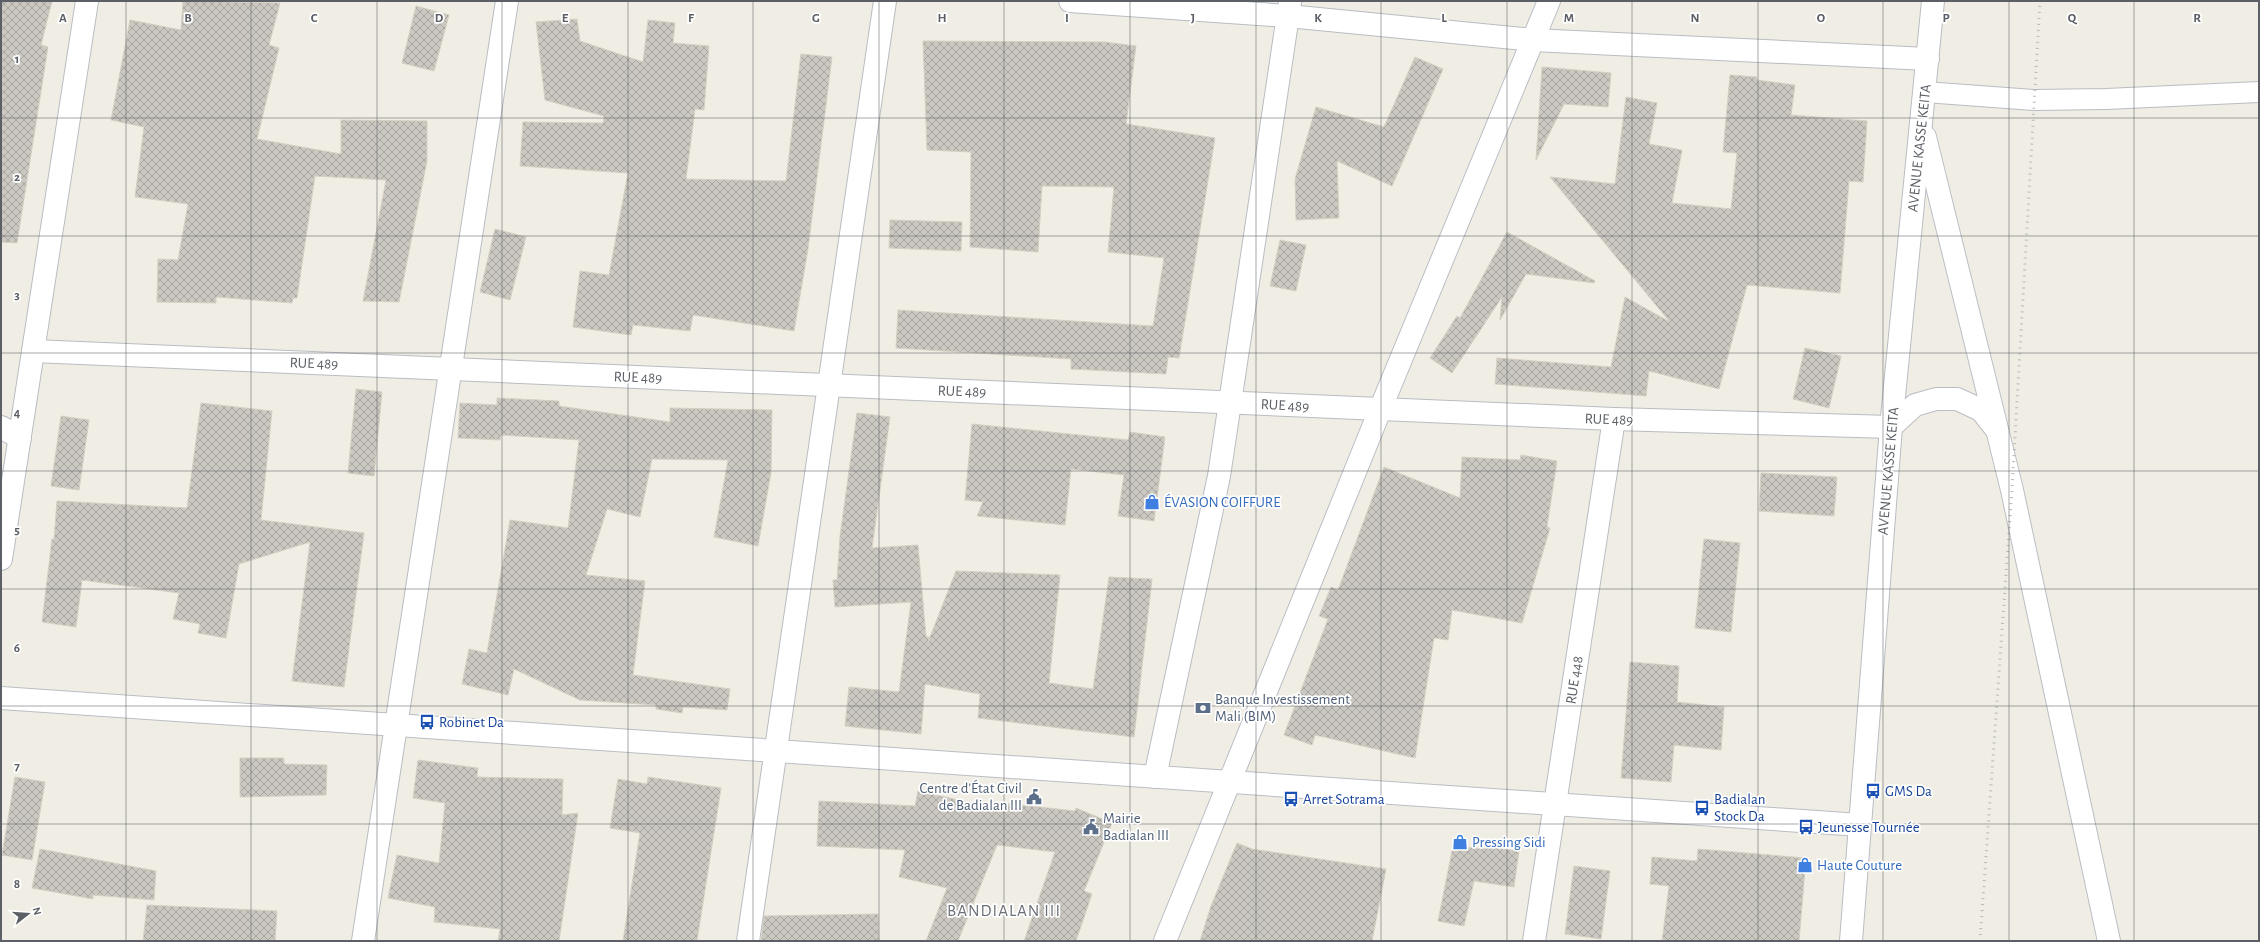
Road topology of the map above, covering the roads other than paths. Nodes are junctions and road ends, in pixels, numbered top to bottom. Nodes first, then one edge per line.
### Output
1 (86, 1) edge
2 (507, 1) edge
3 (885, 1) edge
4 (1070, 1) edge
5 (1549, 1) edge
6 (1932, 1) edge
7 (1289, 8) edge
8 (1533, 40) junction
9 (1928, 59) junction
10 (1925, 92) junction
11 (2259, 92) edge
12 (1922, 121) junction
13 (33, 351) junction
14 (450, 369) junction
15 (829, 385) junction
16 (1231, 403) junction
17 (1380, 410) junction
18 (1614, 419) junction
19 (1, 427) edge
20 (1891, 427) junction
21 (1997, 430) junction
22 (20, 438) junction
23 (1, 559) edge
24 (1, 698) edge
25 (396, 725) junction
26 (775, 751) junction
27 (1155, 776) junction
28 (1228, 782) junction
29 (1555, 804) junction
30 (1860, 825) junction
31 (363, 941) edge
32 (748, 941) edge
33 (1165, 941) edge
34 (1534, 941) edge
35 (1851, 941) edge
36 (2109, 941) edge

1 - 13 street
2 - 14 street
3 - 15 street
4 - 7 street
5 - 8 street
6 - 9 street, AVENUE KASSE KEITA
7 - 8 street
7 - 16 street
8 - 9 street
8 - 17 street
9 - 10 street, AVENUE KASSE KEITA
10 - 11 lane
10 - 12 street, AVENUE KASSE KEITA
12 - 20 street, AVENUE KASSE KEITA
12 - 21 street
13 - 14 street, RUE 489
13 - 22 street
14 - 15 street, RUE 489
14 - 25 street
15 - 16 street, RUE 489
15 - 26 street
16 - 17 street, RUE 489
16 - 27 street
17 - 18 street, RUE 489
17 - 28 street
18 - 20 street, RUE 489
18 - 29 street, RUE 448
19 - 22 street
20 - 21 street
20 - 30 street, AVENUE KASSE KEITA
21 - 36 street
22 - 23 street
24 - 25 street
25 - 26 street
25 - 31 street
26 - 27 street
26 - 32 street
27 - 28 street
28 - 29 street
28 - 33 street
29 - 30 street
29 - 34 street, RUE 448
30 - 35 street, AVENUE KASSE KEITA

